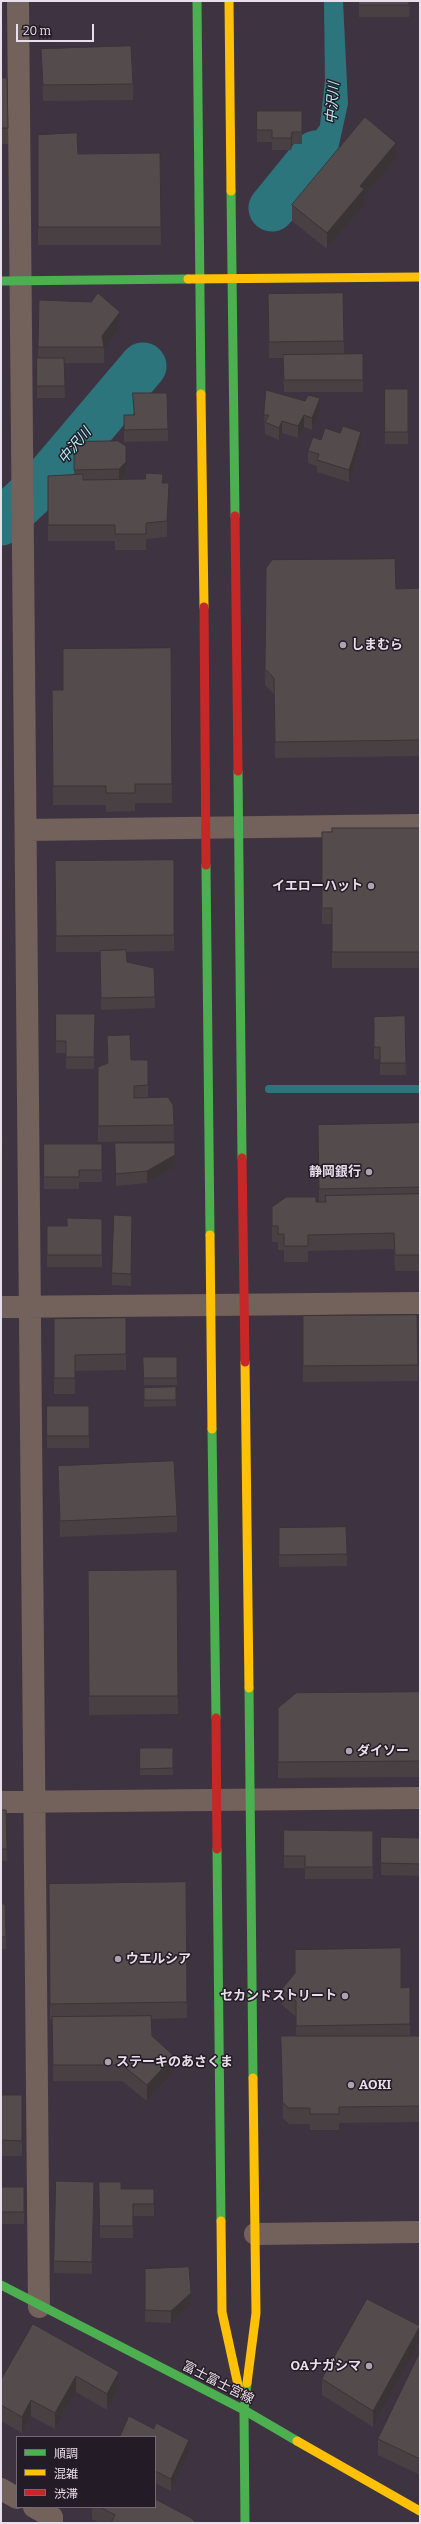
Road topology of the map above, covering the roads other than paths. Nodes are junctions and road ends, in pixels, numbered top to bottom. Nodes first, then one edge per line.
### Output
1 (18, 1) edge
2 (197, 1) edge
3 (229, 1) edge
4 (420, 277) edge
5 (233, 278) junction
6 (199, 279) junction
7 (11, 281) edge
8 (420, 825) edge
9 (207, 826) junction
10 (239, 826) junction
11 (26, 830) junction
12 (420, 1303) edge
13 (211, 1305) junction
14 (244, 1305) junction
15 (1, 1306) edge
16 (30, 1307) junction
17 (420, 1798) edge
18 (216, 1800) junction
19 (250, 1800) junction
20 (36, 1801) junction
21 (1, 1802) edge
22 (420, 2232) edge
23 (255, 2234) junction
24 (1, 2285) edge
25 (40, 2307) junction
26 (244, 2410) junction
27 (1, 2489) edge
28 (16, 2497) edge
29 (36, 2508) edge
30 (420, 2511) edge
31 (52, 2523) edge
32 (244, 2523) edge

1 - 7 street
2 - 6 street
3 - 5 street
4 - 5 street
5 - 6 street
5 - 10 street
6 - 7 street
6 - 9 street
7 - 11 street
8 - 10 street
9 - 10 street
9 - 11 street
9 - 13 street
10 - 14 street
11 - 16 street
12 - 14 street
13 - 14 street
13 - 16 street
13 - 18 street
14 - 19 street
15 - 16 street
16 - 20 street
17 - 19 street
18 - 19 street
18 - 20 street
18 - 26 street
19 - 23 street
20 - 21 street
20 - 25 street
22 - 23 street
23 - 26 street
24 - 25 street, 富士富士宮線
25 - 26 street, 富士富士宮線
26 - 30 street, 富士富士宮線
26 - 32 street
27 - 28 street
29 - 31 street

